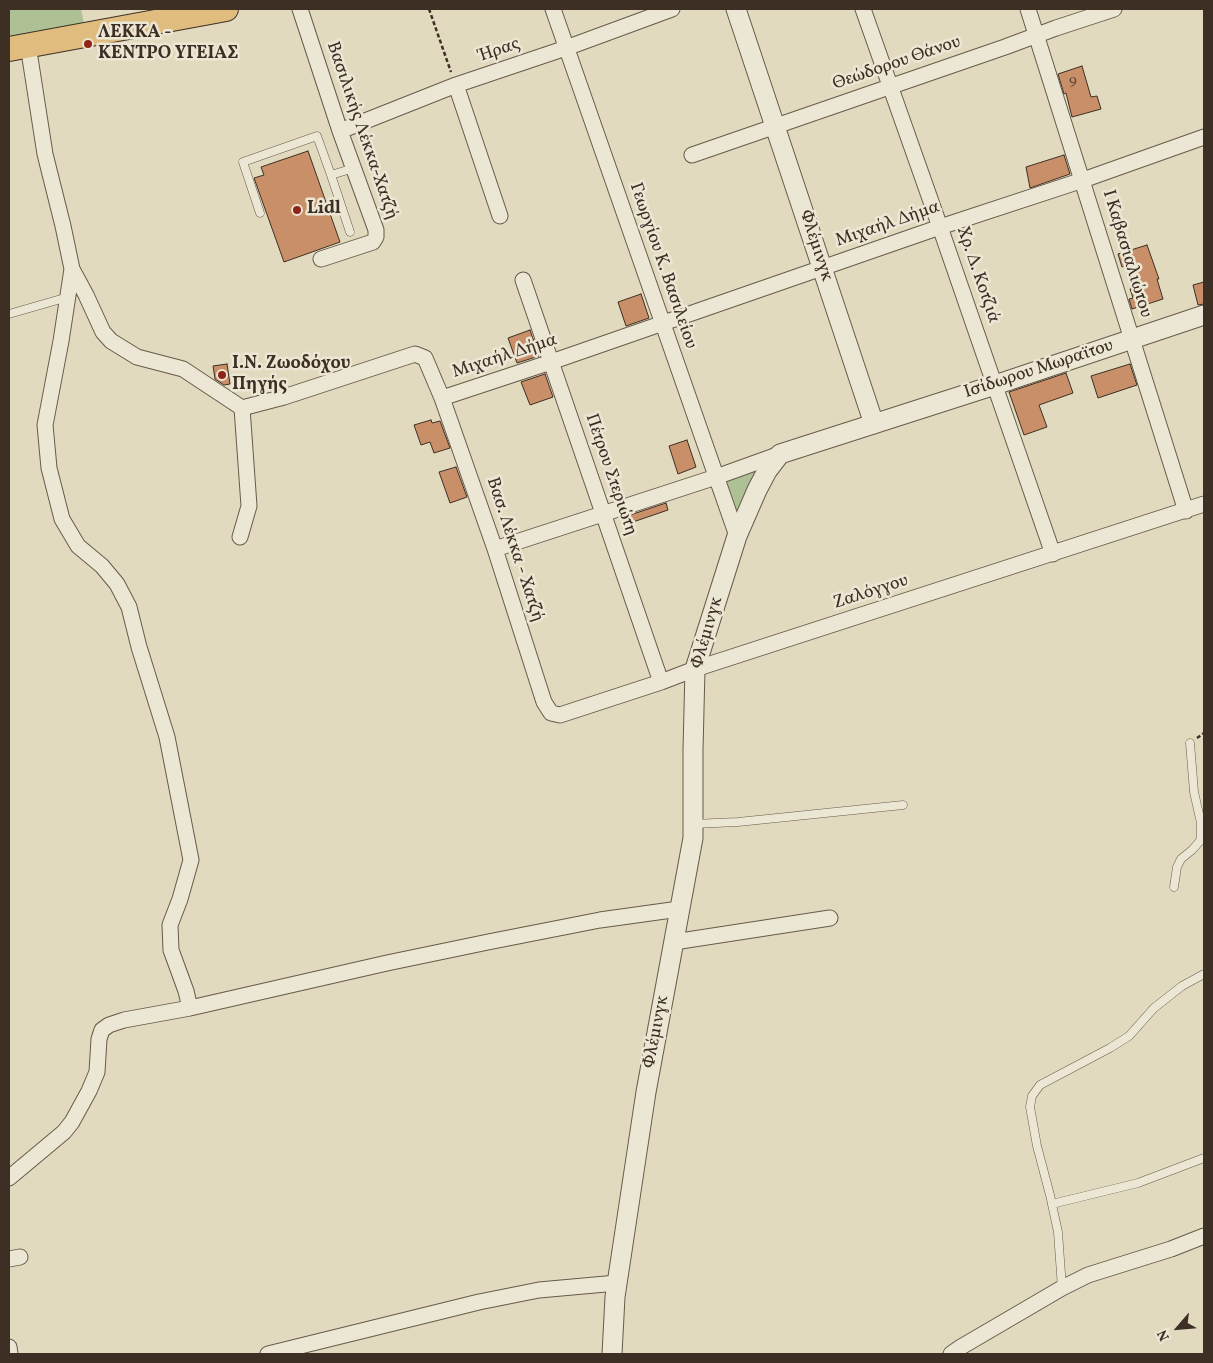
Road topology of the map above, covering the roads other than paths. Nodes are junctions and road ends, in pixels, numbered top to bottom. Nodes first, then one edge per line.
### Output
1 (300, 9) edge
2 (553, 9) edge
3 (672, 9) edge
4 (736, 9) edge
5 (863, 9) edge
6 (1028, 9) edge
7 (1114, 9) edge
8 (216, 10) edge
9 (1037, 35) junction
10 (18, 47) edge
11 (566, 48) junction
12 (456, 86) junction
13 (890, 86) junction
14 (775, 127) junction
15 (340, 130) junction
16 (1204, 137) edge
17 (692, 155) dead end
18 (354, 168) junction
19 (331, 175) junction
20 (1083, 180) junction
21 (260, 213) dead end
22 (500, 216) dead end
23 (940, 227) junction
24 (350, 232) dead end
25 (321, 259) dead end
26 (822, 268) junction
27 (72, 269) junction
28 (523, 280) dead end
29 (68, 297) junction
30 (9, 314) edge
31 (1204, 315) edge
32 (662, 323) junction
33 (1132, 339) junction
34 (551, 362) junction
35 (995, 385) junction
36 (442, 398) junction
37 (242, 408) junction
38 (874, 424) junction
39 (780, 454) junction
40 (716, 477) junction
41 (1204, 504) edge
42 (1186, 511) junction
43 (604, 514) junction
44 (737, 536) junction
45 (240, 538) dead end
46 (495, 549) junction
47 (1053, 554) junction
48 (696, 669) junction
49 (661, 682) junction
50 (550, 713) joint
51 (1190, 743) dead end
52 (903, 805) dead end
53 (693, 824) junction
54 (1174, 887) dead end
55 (679, 909) junction
56 (830, 918) dead end
57 (674, 942) junction
58 (1204, 974) edge
59 (190, 1008) junction
60 (1204, 1158) edge
61 (9, 1178) edge
62 (1052, 1204) junction
63 (1204, 1236) edge
64 (617, 1283) junction
65 (1062, 1288) junction
66 (9, 1347) edge
67 (10, 1354) edge
68 (268, 1354) edge
69 (612, 1354) edge
70 (951, 1354) edge

1 - 15 street, Βασιλικής Λέκκα-Χατζή
2 - 11 street, Γεωργίου Κ. Βασιλείου
3 - 11 street, Ήρας
4 - 14 street, Φλέμινγκ
5 - 13 street, Χρ. Δ. Κοτζιά
6 - 9 street, Ι Καβασιαλιώτου
7 - 9 street, Θεώδορου Θάνου
8 - 10 main road
9 - 13 street, Θεώδορου Θάνου
9 - 20 street, Ι Καβασιαλιώτου
10 - 27 street
11 - 12 street, Ήρας
11 - 32 street, Γεωργίου Κ. Βασιλείου
12 - 15 street, Ήρας
12 - 22 street
13 - 14 street, Θεώδορου Θάνου
13 - 23 street, Χρ. Δ. Κοτζιά
14 - 17 street, Θεώδορου Θάνου
14 - 26 street, Φλέμινγκ
15 - 18 street, Βασιλικής Λέκκα-Χατζή
16 - 20 street, Μιχαήλ Δήμα
18 - 19 lane
18 - 25 street, Βασιλικής Λέκκα-Χατζή
19 - 21 lane
19 - 24 lane
20 - 23 street, Μιχαήλ Δήμα
20 - 33 street, Ι Καβασιαλιώτου
23 - 26 street, Μιχαήλ Δήμα
23 - 35 street, Χρ. Δ. Κοτζιά
26 - 32 street, Μιχαήλ Δήμα
26 - 38 street, Φλέμινγκ
27 - 29 street
27 - 37 street
28 - 34 street, Πέτρου Στεριώτη
29 - 30 lane
29 - 59 street
31 - 33 street, Ισίδωρου Μωραϊτου
32 - 34 street, Μιχαήλ Δήμα
32 - 40 street, Γεωργίου Κ. Βασιλείου
33 - 35 street, Ισίδωρου Μωραϊτου
33 - 42 street, Ι Καβασιαλιώτου
34 - 36 street, Μιχαήλ Δήμα
34 - 43 street, Πέτρου Στεριώτη
35 - 38 street, Ισίδωρου Μωραϊτου
35 - 47 street, Χρ. Δ. Κοτζιά
36 - 37 street, Βασ. Λέκκα - Χατζή
36 - 46 street, Βασ. Λέκκα - Χατζή
37 - 45 street
38 - 39 street
39 - 40 street
39 - 44 street, Φλέμινγκ
40 - 43 street
40 - 44 street, Γεωργίου Κ. Βασιλείου
41 - 42 street, Ζαλόγγου
42 - 47 street, Ζαλόγγου
43 - 46 street
43 - 49 street, Πέτρου Στεριώτη
44 - 48 street, Φλέμινγκ
46 - 50 street, Βασ. Λέκκα - Χατζή
47 - 48 street, Ζαλόγγου
48 - 49 street, Ζαλόγγου
48 - 53 street, Φλέμινγκ
49 - 50 street, Ζαλόγγου
51 - 54 lane
52 - 53 lane
53 - 55 street, Φλέμινγκ
55 - 57 street, Φλέμινγκ
55 - 59 street
56 - 57 street
57 - 64 street, Φλέμινγκ
58 - 62 lane
59 - 61 street
60 - 62 lane
62 - 65 lane
63 - 65 street
64 - 68 street
64 - 69 street, Φλέμινγκ
65 - 70 street
66 - 67 street

